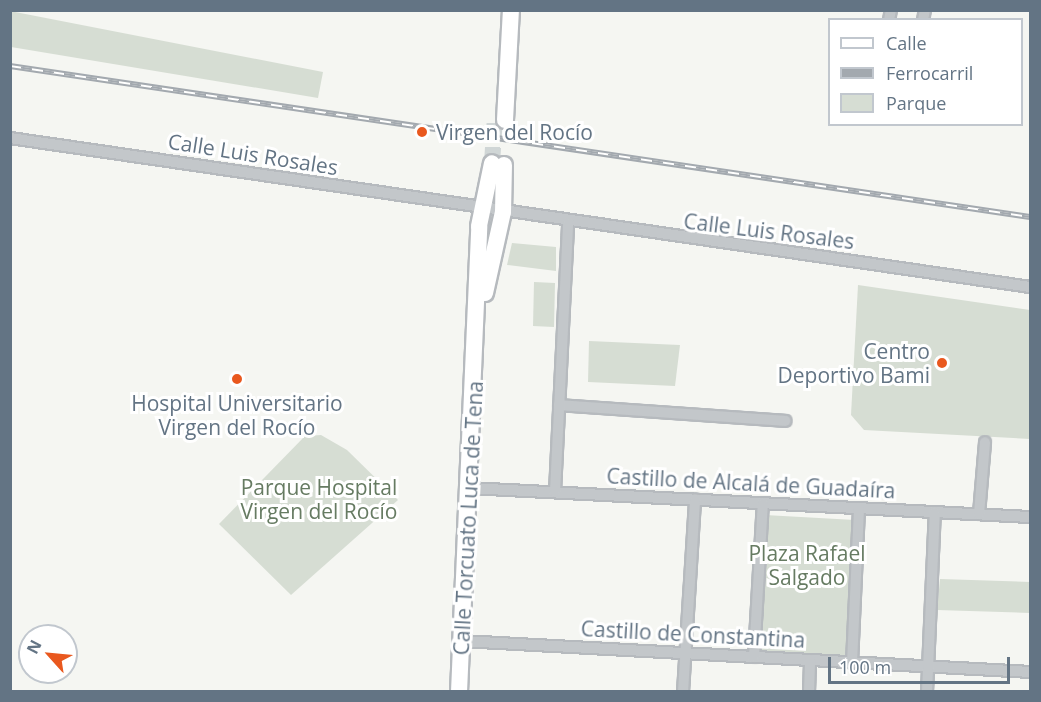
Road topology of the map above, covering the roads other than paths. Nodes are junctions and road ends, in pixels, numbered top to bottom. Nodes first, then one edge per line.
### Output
1 (500, 10) edge
2 (511, 10) edge
3 (10, 138) edge
4 (498, 164) tunnel mouth
5 (491, 211) junction
6 (568, 223) junction
7 (1030, 287) edge
8 (559, 405) junction
9 (785, 421) dead end
10 (985, 442) dead end
11 (470, 488) junction
12 (555, 492) junction
13 (695, 499) junction
14 (763, 503) junction
15 (859, 508) junction
16 (935, 512) junction
17 (979, 514) junction
18 (1030, 517) edge
19 (462, 641) junction
20 (685, 653) junction
21 (754, 657) junction
22 (810, 660) junction
23 (852, 663) junction
24 (928, 667) junction
25 (1030, 672) edge
26 (459, 692) edge
27 (683, 692) edge
28 (809, 692) edge
29 (927, 692) edge

1 - 2 main road
3 - 5 street, Calle Luis Rosales
4 - 5 main road, Calle Torcuato Luca de Tena
5 - 6 street, Calle Luis Rosales
5 - 11 main road, Calle Torcuato Luca de Tena
6 - 7 street, Calle Luis Rosales
6 - 8 street
8 - 9 street
8 - 12 street
10 - 17 street
11 - 12 street, Castillo de Alcalá de Guadaíra
11 - 19 main road, Calle Torcuato Luca de Tena
12 - 13 street, Castillo de Alcalá de Guadaíra
13 - 14 street, Castillo de Alcalá de Guadaíra
13 - 20 street
14 - 15 street, Castillo de Alcalá de Guadaíra
14 - 21 street
15 - 16 street, Castillo de Alcalá de Guadaíra
15 - 23 street
16 - 17 street, Castillo de Alcalá de Guadaíra
16 - 24 street
17 - 18 street, Castillo de Alcalá de Guadaíra
19 - 20 street, Castillo de Constantina
19 - 26 main road, Calle Torcuato Luca de Tena
20 - 21 street, Castillo de Constantina
20 - 27 street
21 - 22 street, Castillo de Constantina
22 - 23 street, Castillo de Constantina
22 - 28 street
23 - 24 street, Castillo de Constantina
24 - 25 street, Castillo de Constantina
24 - 29 street

